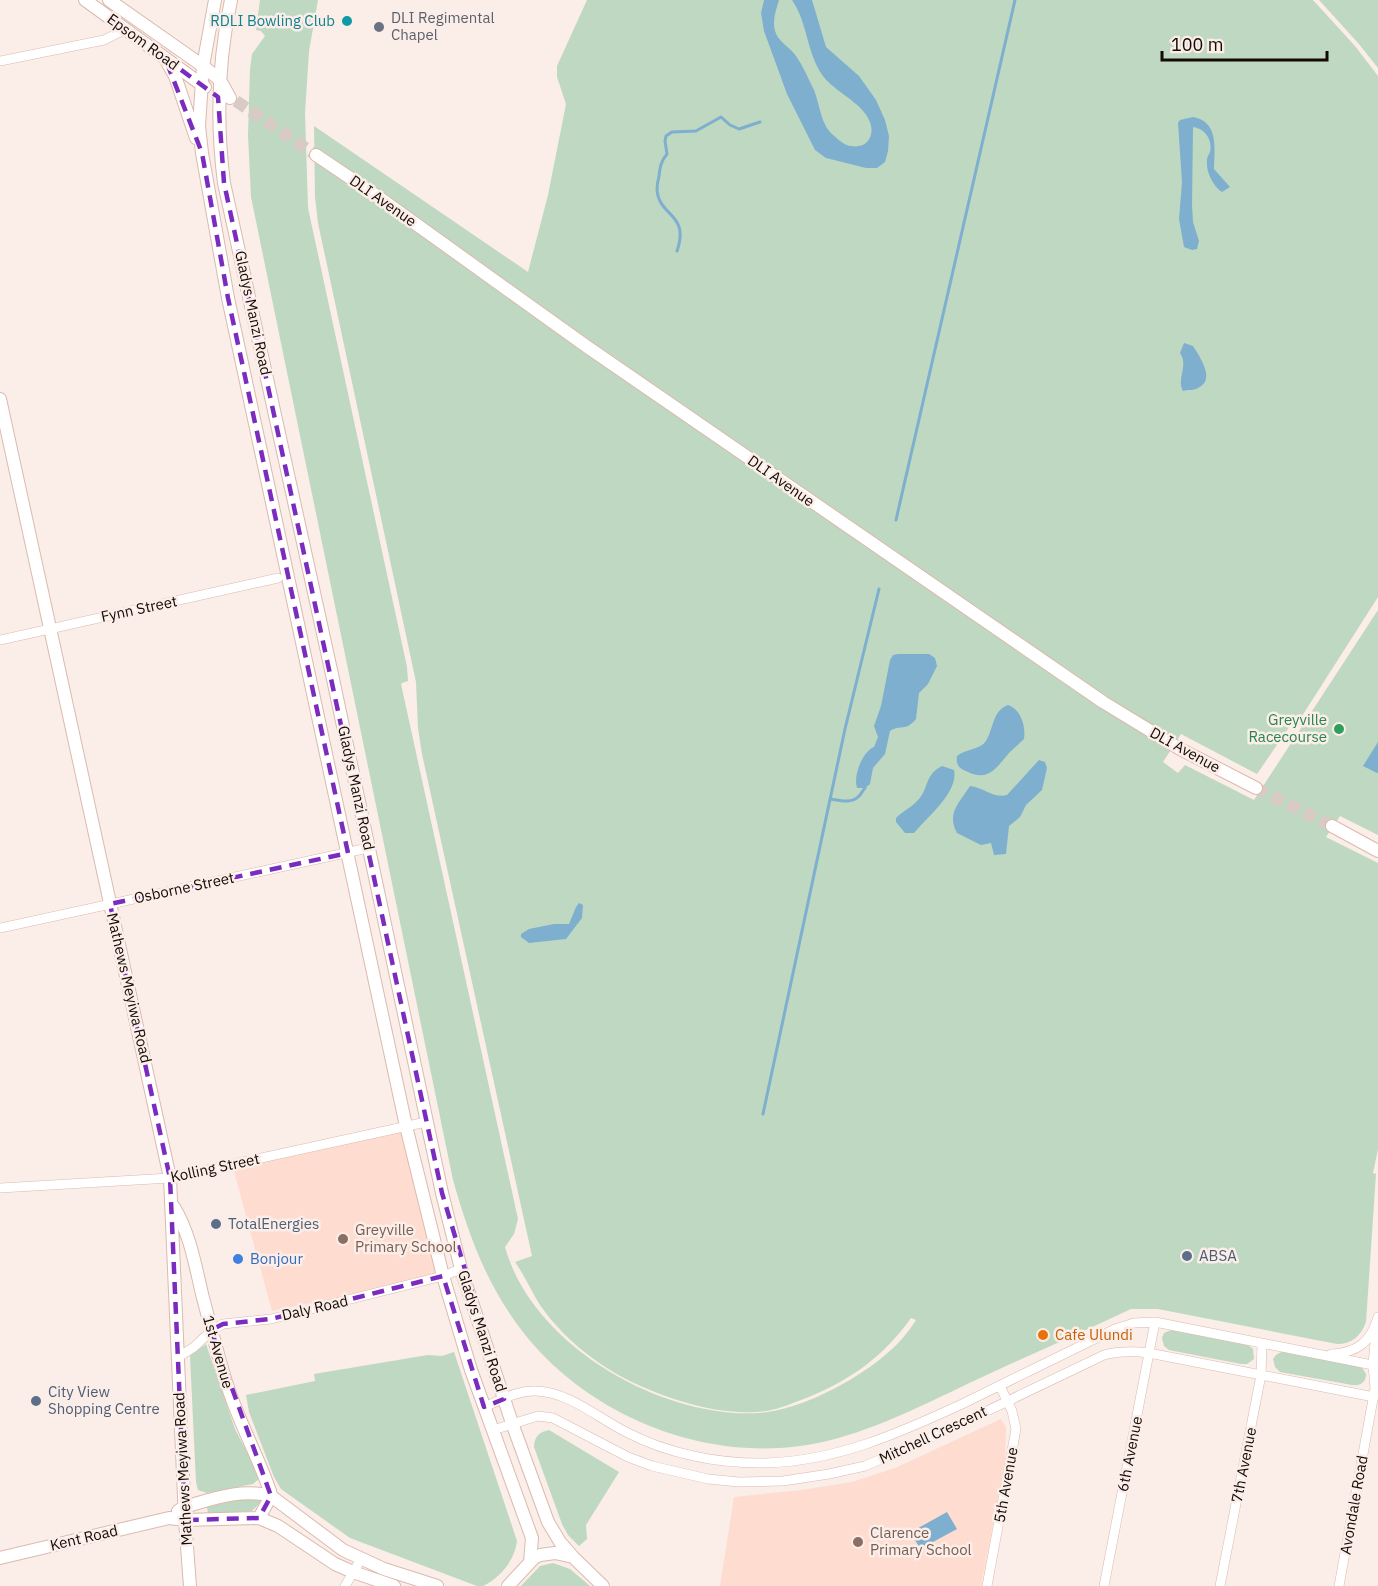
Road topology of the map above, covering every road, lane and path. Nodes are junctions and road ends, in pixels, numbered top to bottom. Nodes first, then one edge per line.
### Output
1 (85, 0) edge
2 (108, 0) edge
3 (215, 0) edge
4 (231, 0) edge
5 (126, 29) junction
6 (165, 58) junction
7 (0, 62) edge
8 (203, 66) junction
9 (220, 80) junction
10 (201, 84) junction
11 (228, 99) junction
12 (201, 153) junction
13 (316, 156) tunnel mouth
14 (248, 293) junction
15 (228, 298) junction
16 (0, 399) edge
17 (310, 573) junction
18 (283, 578) junction
19 (49, 628) junction
20 (0, 639) edge
21 (1256, 788) tunnel mouth
22 (1332, 826) tunnel mouth
23 (368, 848) junction
24 (1378, 851) edge
25 (348, 853) junction
26 (110, 904) junction
27 (0, 928) edge
28 (426, 1122) junction
29 (406, 1126) junction
30 (170, 1178) junction
31 (0, 1188) edge
32 (172, 1205) junction
33 (461, 1269) junction
34 (443, 1276) junction
35 (1378, 1317) edge
36 (1155, 1322) junction
37 (211, 1331) junction
38 (1262, 1344) junction
39 (1149, 1353) junction
40 (1311, 1354) junction
41 (177, 1358) junction
42 (1375, 1366) edge
43 (1262, 1375) junction
44 (1000, 1386) junction
45 (1376, 1389) edge
46 (504, 1399) junction
47 (1008, 1401) junction
48 (484, 1407) junction
49 (512, 1423) junction
50 (614, 1426) junction
51 (493, 1430) junction
52 (603, 1443) junction
53 (735, 1462) junction
54 (733, 1482) junction
55 (271, 1496) junction
56 (184, 1507) junction
57 (169, 1518) junction
58 (259, 1518) junction
59 (185, 1520) junction
60 (0, 1557) edge
61 (573, 1557) junction
62 (361, 1559) junction
63 (530, 1562) junction
64 (353, 1572) junction
65 (190, 1586) edge
66 (345, 1586) edge
67 (394, 1586) edge
68 (437, 1586) edge
69 (508, 1586) edge
70 (603, 1586) edge
71 (987, 1586) edge
72 (1104, 1586) edge
73 (1220, 1586) edge
74 (1339, 1586) edge

1 - 5 main road, Epsom Road
2 - 8 main road, Epsom Road
3 - 8 main road, Gladys Manzi Road
4 - 9 main road
5 - 6 main road, Epsom Road
5 - 7 street
6 - 10 main road, Epsom Road
6 - 12 main road
8 - 9 main road, Epsom Road
8 - 10 main road, Gladys Manzi Road
9 - 11 main road
10 - 11 main road, Epsom Road
10 - 12 main road, Gladys Manzi Road
11 - 14 main road, Gladys Manzi Road
12 - 15 main road, Gladys Manzi Road
13 - 21 main road, DLI Avenue
14 - 15 main road
14 - 17 main road, Gladys Manzi Road
15 - 18 main road, Gladys Manzi Road
16 - 19 main road, Mathews Meyiwa Road
17 - 18 main road
17 - 23 main road, Gladys Manzi Road
18 - 19 street, Fynn Street
18 - 25 main road, Gladys Manzi Road
19 - 20 street, Fynn Street
19 - 26 main road, Mathews Meyiwa Road
22 - 24 main road
23 - 25 street, Osborne Street
23 - 28 main road, Gladys Manzi Road
25 - 26 street, Osborne Street
25 - 29 main road, Gladys Manzi Road
26 - 27 street, Osborne Street
26 - 30 main road, Mathews Meyiwa Road
28 - 29 street, Kolling Street
28 - 33 main road, Gladys Manzi Road
29 - 30 street, Kolling Street
29 - 34 main road, Gladys Manzi Road
30 - 31 street, Kolling Street
30 - 32 main road, Mathews Meyiwa Road
32 - 37 main road, 1st Avenue
32 - 41 main road, Mathews Meyiwa Road
33 - 34 street, Daly Road
33 - 46 main road, Gladys Manzi Road
34 - 37 street, Daly Road
34 - 48 main road, Gladys Manzi Road
35 - 40 street, Mitchell Crescent
35 - 42 street, Avondale Road
36 - 38 street, Mitchell Crescent
36 - 39 street, 6th Avenue
36 - 44 street, Mitchell Crescent
37 - 41 street, Daly Road
37 - 55 main road, 1st Avenue
38 - 40 street, Mitchell Crescent
38 - 43 street, 7th Avenue
39 - 43 street, Mitchell Crescent
39 - 47 street, Mitchell Crescent
39 - 72 street, 6th Avenue
40 - 42 street, Mitchell Crescent
41 - 56 main road, Mathews Meyiwa Road
42 - 45 street, Avondale Road
43 - 45 street, Mitchell Crescent
43 - 73 street, 7th Avenue
44 - 47 street, 5th Avenue
44 - 53 street, Mitchell Crescent
45 - 74 street, Avondale Road
46 - 48 street, Mitchell Crescent
46 - 49 main road, Gladys Manzi Road
46 - 50 street, Mitchell Crescent
47 - 54 street, Mitchell Crescent
47 - 71 street, 5th Avenue
48 - 51 main road, Gladys Manzi Road
49 - 51 street, Mitchell Crescent
49 - 52 street, Mitchell Crescent
49 - 61 main road, Gladys Manzi Road
50 - 52 street
50 - 53 street, Mitchell Crescent
51 - 63 main road, Gladys Manzi Road
52 - 54 street, Mitchell Crescent
53 - 54 street
55 - 56 main road
55 - 58 main road
55 - 62 main road
56 - 57 main road, Kent Road
56 - 59 main road, Mathews Meyiwa Road
57 - 59 main road, Kent Road
57 - 60 main road, Kent Road
58 - 59 main road
58 - 64 main road
59 - 65 main road, Mathews Meyiwa Road
61 - 63 main road
61 - 70 main road, Gladys Manzi Road
62 - 64 street
62 - 68 main road
63 - 69 main road
64 - 66 street
64 - 67 main road

